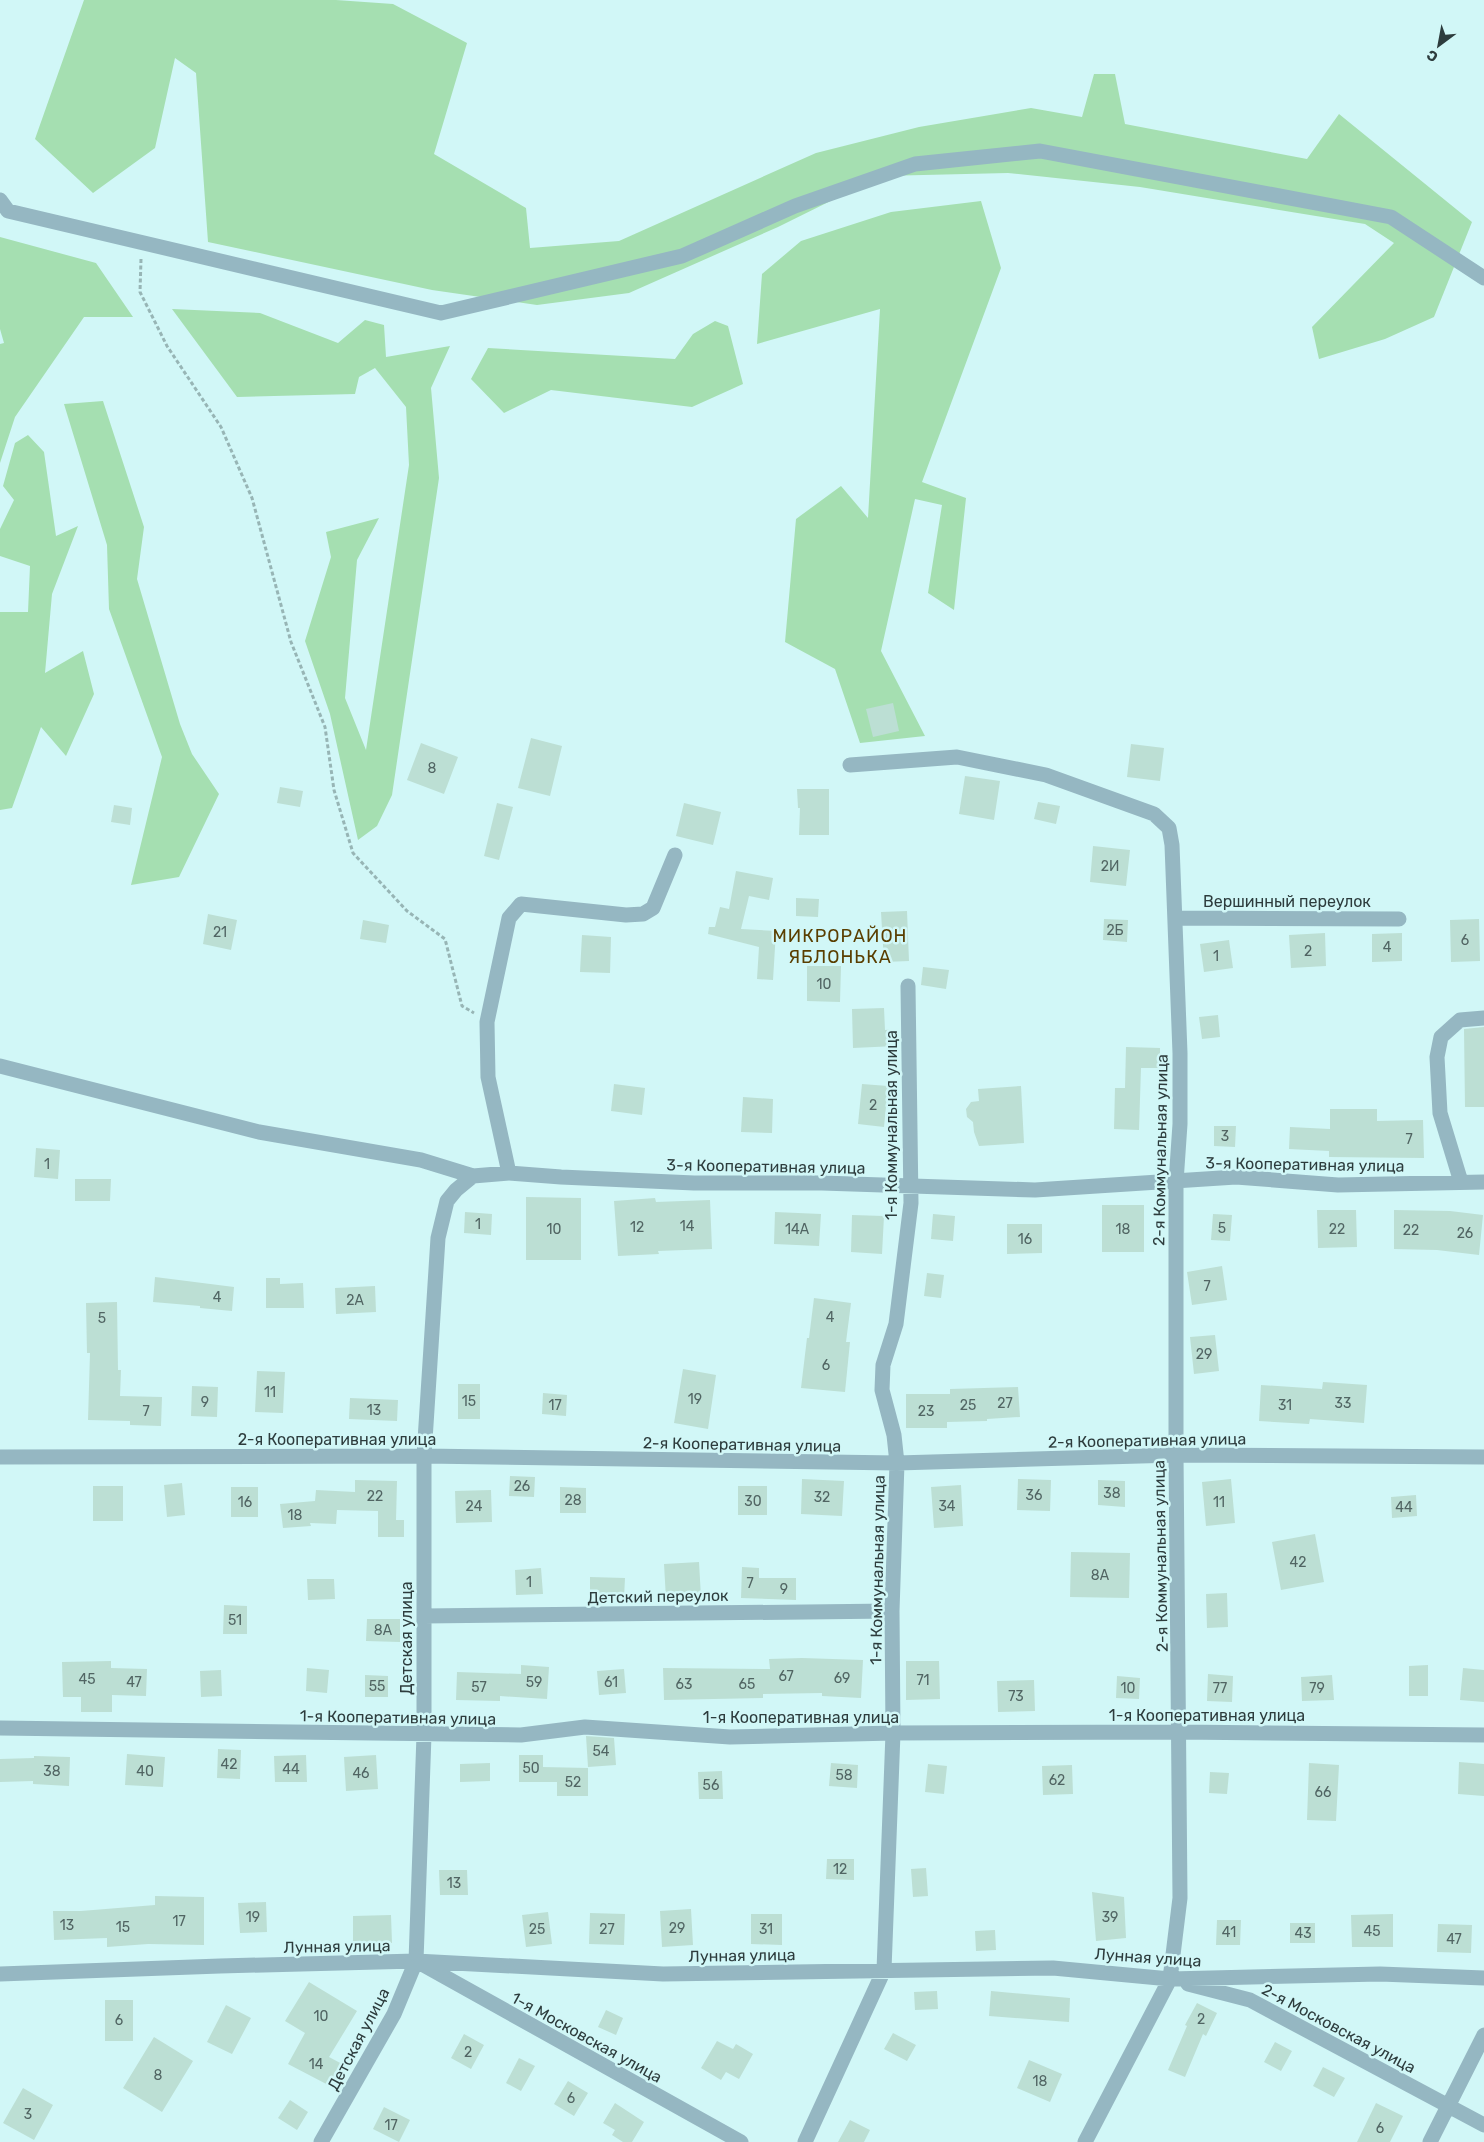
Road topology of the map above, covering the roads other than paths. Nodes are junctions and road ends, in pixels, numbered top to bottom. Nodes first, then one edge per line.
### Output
1 (3, 206) edge
2 (1484, 278) edge
3 (850, 765) dead end
4 (675, 855) dead end
5 (1175, 918) junction
6 (1398, 919) dead end
7 (908, 986) dead end
8 (1484, 1018) edge
9 (0, 1066) edge
10 (509, 1173) junction
11 (473, 1176) junction
12 (1176, 1182) junction
13 (1461, 1182) junction
14 (1484, 1182) edge
15 (911, 1187) junction
16 (1176, 1455) junction
17 (424, 1456) junction
18 (0, 1457) edge
19 (1484, 1457) edge
20 (897, 1464) junction
21 (892, 1611) junction
22 (424, 1616) junction
23 (0, 1728) edge
24 (1179, 1732) junction
25 (893, 1733) junction
26 (424, 1735) junction
27 (1484, 1735) edge
28 (416, 1961) junction
29 (884, 1970) junction
30 (0, 1974) edge
31 (1484, 1978) edge
32 (1170, 1980) junction
33 (1484, 2035) edge
34 (1448, 2106) junction
35 (1484, 2125) edge
36 (322, 2142) edge
37 (741, 2142) edge
38 (805, 2142) edge
39 (1085, 2142) edge
40 (1430, 2142) edge

1 - 2 street
3 - 5 street, 2-я Коммунальная улица
4 - 10 street
5 - 6 street, Вершинный переулок
5 - 12 street, 2-я Коммунальная улица
7 - 15 street, 1-я Коммунальная улица
8 - 13 street
9 - 11 street
10 - 11 street, 3-я Кооперативная улица
10 - 15 street, 3-я Кооперативная улица
11 - 17 street, Детская улица
12 - 13 street, 3-я Кооперативная улица
12 - 15 street, 3-я Кооперативная улица
12 - 16 street, 2-я Коммунальная улица
13 - 14 street, 3-я Кооперативная улица
15 - 20 street, 1-я Коммунальная улица
16 - 19 street, 2-я Кооперативная улица
16 - 20 street, 2-я Кооперативная улица
16 - 24 street, 2-я Коммунальная улица
17 - 18 street, 2-я Кооперативная улица
17 - 20 street, 2-я Кооперативная улица
17 - 22 street, Детская улица
20 - 21 street, 1-я Коммунальная улица
21 - 22 street, Детский переулок
21 - 25 street, 1-я Коммунальная улица
22 - 26 street, Детская улица
23 - 26 street, 1-я Кооперативная улица
24 - 25 street, 1-я Кооперативная улица
24 - 27 street, 1-я Кооперативная улица
24 - 32 street, 2-я Коммунальная улица
25 - 26 street, 1-я Кооперативная улица
25 - 29 street, 1-я Коммунальная улица
26 - 28 street, Детская улица
28 - 29 street, Лунная улица
28 - 30 street, Лунная улица
28 - 36 street, Детская улица
28 - 37 street, 1-я Московская улица
29 - 32 street, Лунная улица
29 - 38 street, 1-я Коммунальная улица
31 - 32 street, Лунная улица
32 - 34 street, 2-я Московская улица
32 - 39 street, 2-я Коммунальная улица
33 - 34 street
34 - 35 street, 2-я Московская улица
34 - 40 street

